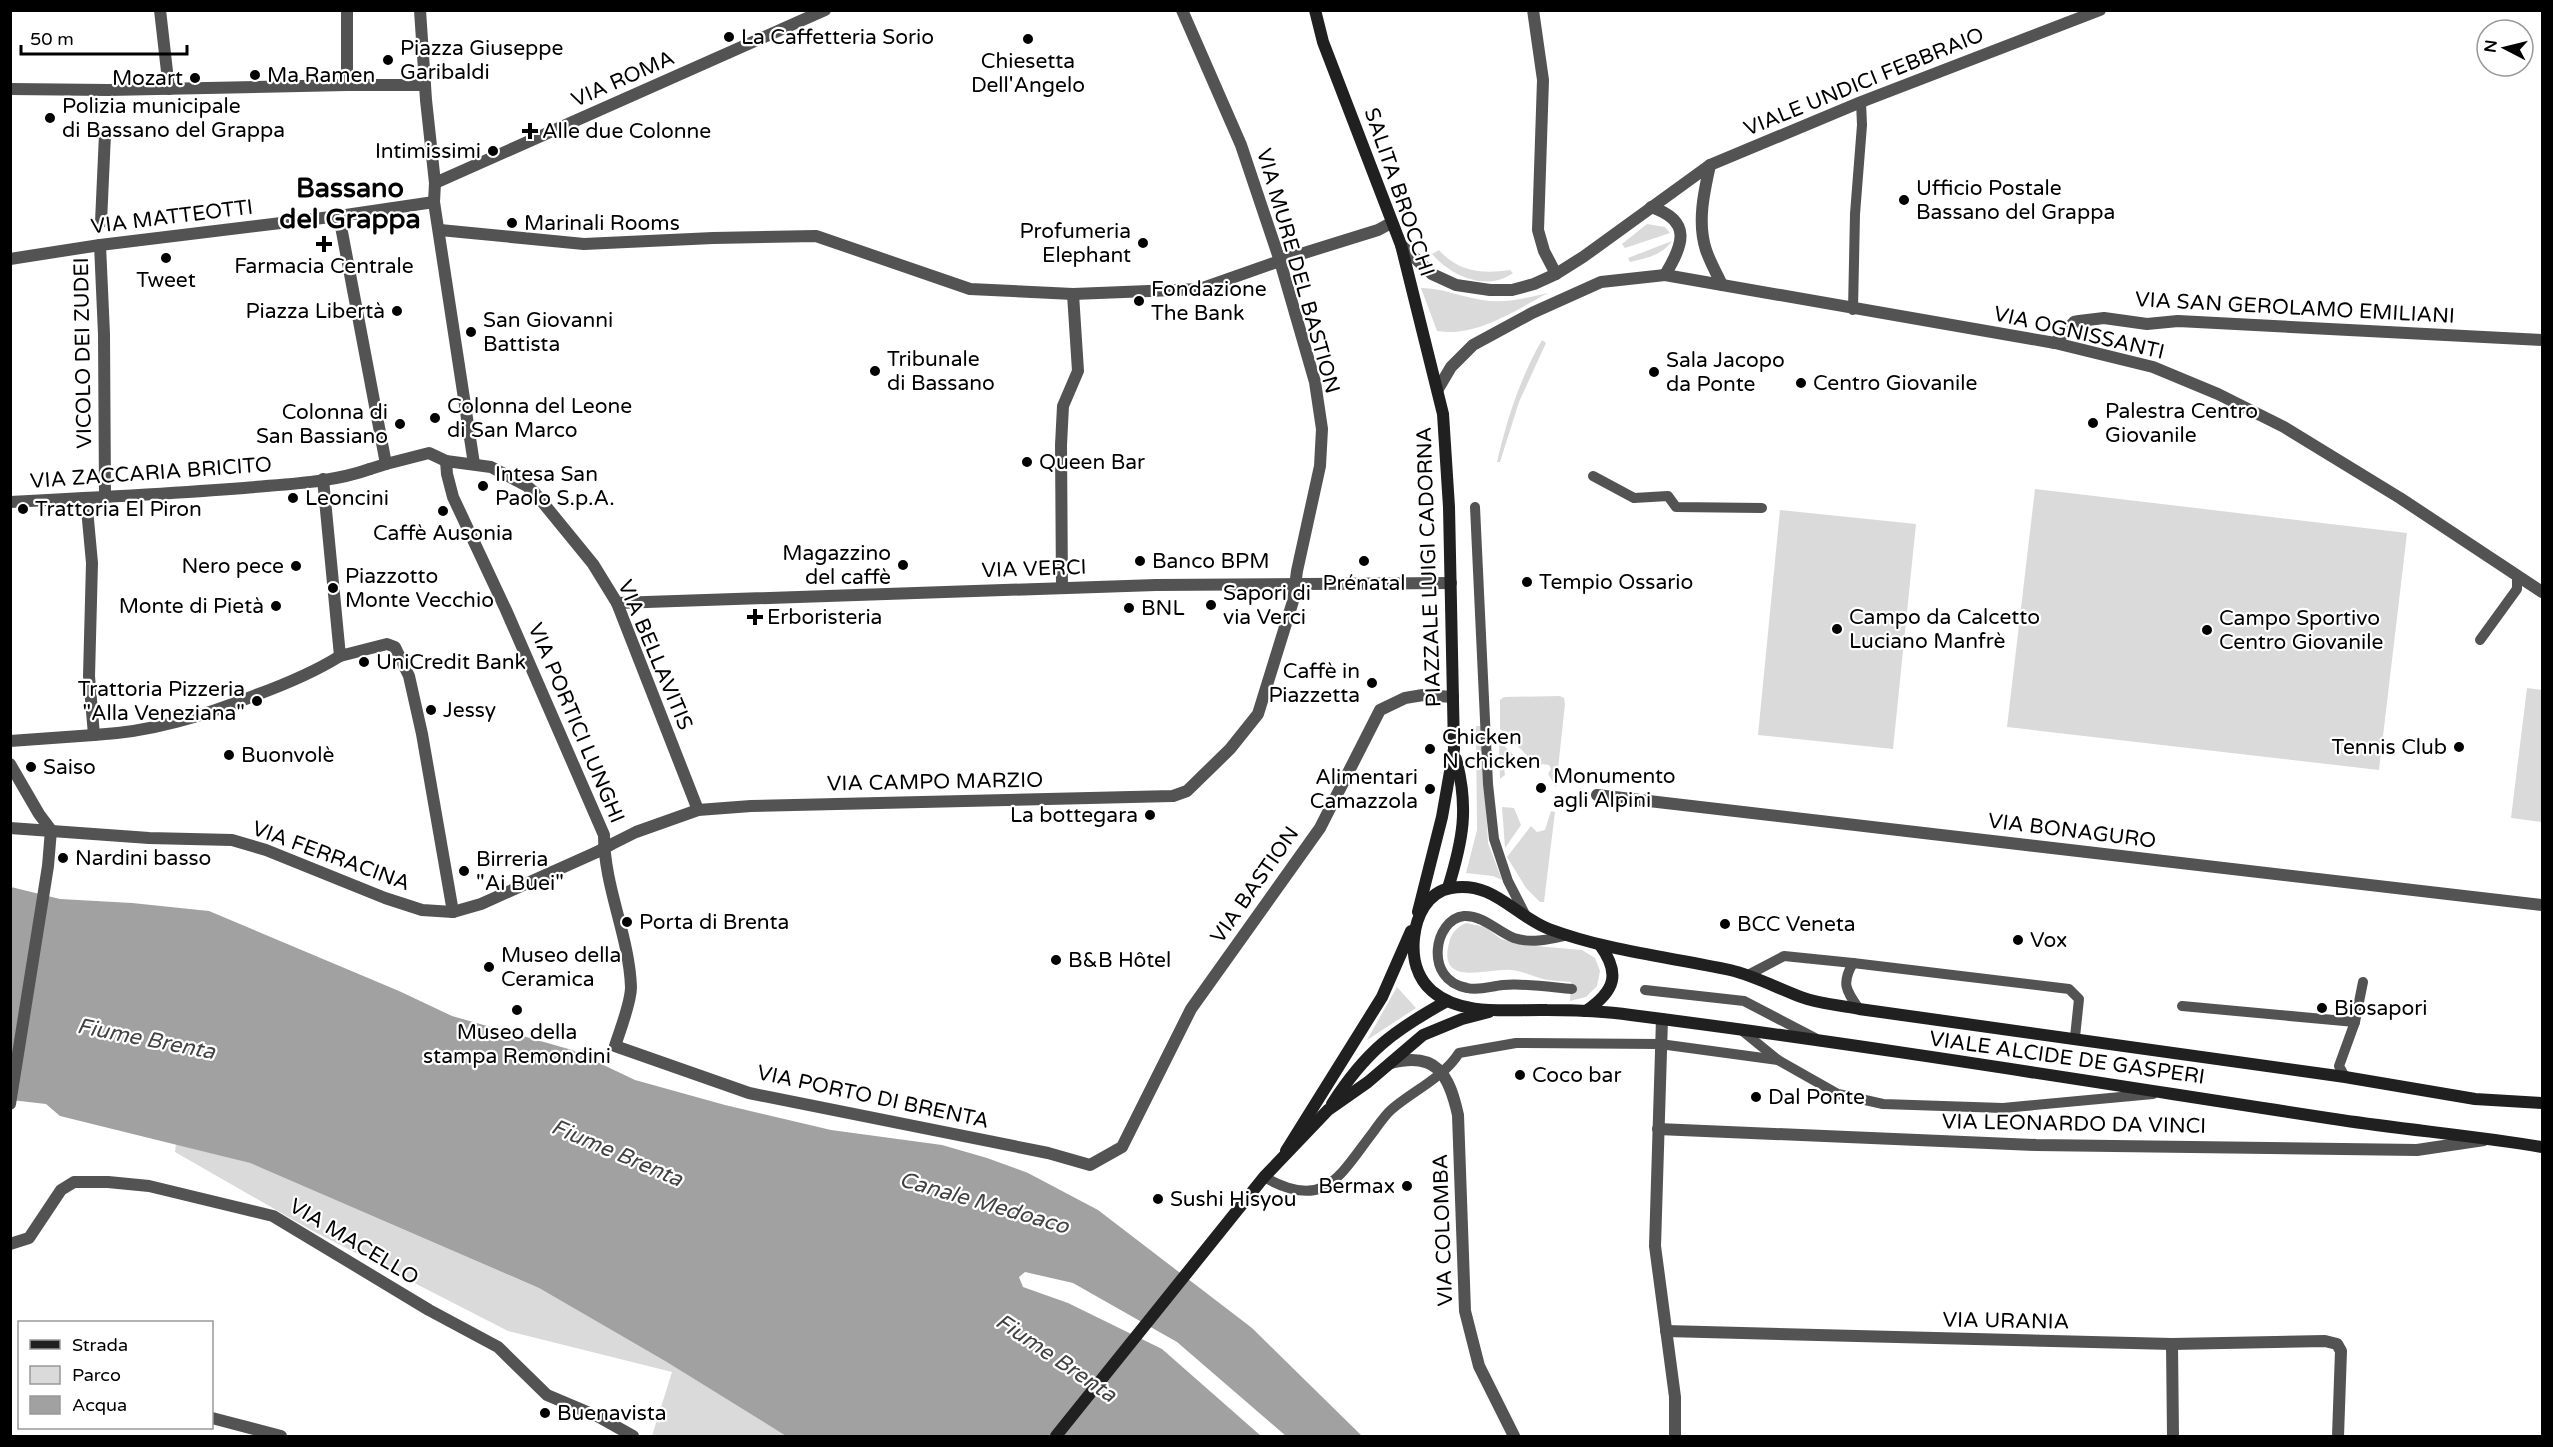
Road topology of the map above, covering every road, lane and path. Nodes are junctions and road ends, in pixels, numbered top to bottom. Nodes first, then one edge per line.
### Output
1 (160, 10) edge
2 (347, 10) edge
3 (420, 10) edge
4 (825, 10) edge
5 (1182, 10) edge
6 (1316, 10) edge
7 (1533, 10) edge
8 (2100, 10) edge
9 (425, 85) junction
10 (347, 86) junction
11 (10, 89) edge
12 (169, 89) junction
13 (1861, 102) junction
14 (105, 134) dead end
15 (1710, 165) junction
16 (435, 183) junction
17 (434, 202) junction
18 (1651, 207) junction
19 (339, 216) junction
20 (101, 222) dead end
21 (1391, 223) junction
22 (440, 230) junction
23 (100, 245) junction
24 (1401, 245) junction
25 (10, 259) edge
26 (1280, 261) junction
27 (1556, 274) junction
28 (1665, 275) junction
29 (1722, 285) junction
30 (1073, 294) junction
31 (1853, 310) junction
32 (2542, 340) edge
33 (2055, 343) junction
34 (1438, 389) junction
35 (446, 461) junction
36 (386, 464) junction
37 (474, 464) junction
38 (1593, 476) dead end
39 (323, 479) junction
40 (105, 497) junction
41 (86, 498) junction
42 (10, 502) edge
43 (1475, 507) dead end
44 (1762, 508) dead end
45 (2517, 576) junction
46 (1451, 583) junction
47 (1296, 584) junction
48 (1062, 588) junction
49 (2542, 592) edge
50 (617, 603) junction
51 (2480, 640) dead end
52 (340, 656) junction
53 (1454, 697) junction
54 (94, 735) junction
55 (10, 741) edge
56 (1454, 749) junction
57 (10, 764) edge
58 (1597, 795) dead end
59 (1173, 796) joint
60 (698, 810) junction
61 (10, 828) edge
62 (51, 830) junction
63 (597, 852) joint
64 (1448, 888) junction
65 (2542, 906) edge
66 (453, 912) junction
67 (1418, 915) junction
68 (1527, 918) junction
69 (1568, 935) junction
70 (1600, 945) junction
71 (1853, 963) junction
72 (1748, 975) junction
73 (2363, 982) dead end
74 (1572, 989) dead end
75 (1645, 990) dead end
76 (1447, 1001) junction
77 (2182, 1006) dead end
78 (1859, 1009) junction
79 (1496, 1010) junction
80 (1586, 1011) junction
81 (1662, 1019) junction
82 (2355, 1023) junction
83 (1740, 1029) junction
84 (2075, 1037) junction
85 (1819, 1040) junction
86 (1660, 1044) junction
87 (615, 1046) joint
88 (1778, 1060) junction
89 (1391, 1063) junction
90 (1442, 1070) junction
91 (2345, 1077) junction
92 (2164, 1092) junction
93 (2542, 1103) edge
94 (10, 1104) edge
95 (1328, 1110) junction
96 (1658, 1129) junction
97 (2488, 1139) junction
98 (2542, 1146) edge
99 (1122, 1147) joint
100 (1286, 1151) junction
101 (1264, 1177) junction
102 (10, 1244) edge
103 (1666, 1331) junction
104 (2172, 1344) junction
105 (213, 1418) edge
106 (281, 1437) edge
107 (633, 1437) edge
108 (1056, 1437) edge
109 (1514, 1437) edge
110 (1675, 1437) edge
111 (2173, 1437) edge
112 (2338, 1437) edge

1 - 12 street
2 - 10 street
3 - 9 street
4 - 16 street, VIA ROMA
5 - 26 street, VIA MURE DEL BASTION
6 - 21 main road, SALITA BROCCHI
7 - 27 street
8 - 13 street, VIALE UNDICI FEBBRAIO
9 - 10 street
9 - 16 street
10 - 12 street
11 - 12 street
13 - 15 street, VIALE UNDICI FEBBRAIO
13 - 31 lane
14 - 20 street
15 - 18 street, VIALE UNDICI FEBBRAIO
15 - 29 street
16 - 17 street
17 - 19 street
17 - 22 street
18 - 27 street, VIALE UNDICI FEBBRAIO
18 - 28 street
19 - 23 street, VIA MATTEOTTI
19 - 36 street
21 - 24 main road, SALITA BROCCHI
21 - 26 street
22 - 30 street
22 - 37 street
23 - 25 street, VIA MATTEOTTI
23 - 40 street, VICOLO DEI ZUDEI
24 - 27 street, VIALE UNDICI FEBBRAIO
24 - 34 main road, SALITA BROCCHI
26 - 30 street
26 - 47 street, VIA MURE DEL BASTION
28 - 29 street, VIA OGNISSANTI
28 - 34 street, VIA OGNISSANTI
29 - 31 street, VIA OGNISSANTI
30 - 48 street
31 - 33 street, VIA OGNISSANTI
32 - 33 street, VIA SAN GEROLAMO EMILIANI
33 - 45 street, VIA OGNISSANTI
34 - 46 main road, PIAZZALE LUIGI CADORNA
35 - 36 street
35 - 37 street
35 - 87 street, VIA PORTICI LUNGHI
36 - 39 street
37 - 50 street, VIA BELLAVITIS
38 - 44 lane
39 - 40 street, VIA ZACCARIA BRICITO
39 - 52 street
40 - 41 street, VIA ZACCARIA BRICITO
41 - 42 street, VIA ZACCARIA BRICITO
41 - 54 street
43 - 68 lane
45 - 49 street, VIA OGNISSANTI
45 - 51 lane
46 - 47 street, VIA VERCI
46 - 53 main road, PIAZZALE LUIGI CADORNA
47 - 48 street, VIA VERCI
47 - 59 street, VIA MURE DEL BASTION
48 - 50 street, VIA VERCI
50 - 60 street, VIA BELLAVITIS
52 - 54 street
52 - 66 street
53 - 56 main road, PIAZZALE LUIGI CADORNA
53 - 99 street, VIA BASTION
54 - 55 street
56 - 64 main road, PIAZZALE LUIGI CADORNA
56 - 67 main road, PIAZZALE LUIGI CADORNA
57 - 62 street
58 - 65 street, VIA BONAGURO
59 - 60 street, VIA CAMPO MARZIO
60 - 63 street, VIA CAMPO MARZIO, bridge
61 - 62 street, VIA FERRACINA
62 - 66 street, VIA FERRACINA
62 - 94 street
63 - 66 street, VIA FERRACINA
64 - 67 main road
64 - 68 main road
67 - 76 main road, PIAZZALE LUIGI CADORNA
67 - 100 main road
68 - 69 main road
69 - 70 main road
69 - 74 lane
70 - 72 main road, VIALE ALCIDE DE GASPERI
70 - 80 main road
71 - 72 lane
71 - 78 lane
71 - 84 lane
72 - 78 main road, VIALE ALCIDE DE GASPERI
73 - 82 lane
75 - 85 lane
76 - 79 main road, PIAZZALE LUIGI CADORNA
76 - 95 main road
77 - 82 lane
78 - 84 main road, VIALE ALCIDE DE GASPERI
79 - 80 main road, PIAZZALE LUIGI CADORNA
79 - 89 main road
80 - 81 main road, VIALE ALCIDE DE GASPERI
81 - 83 main road, VIALE ALCIDE DE GASPERI
81 - 86 street
82 - 91 lane
83 - 85 main road, VIALE ALCIDE DE GASPERI
83 - 88 lane
84 - 91 main road, VIALE ALCIDE DE GASPERI
85 - 92 main road, VIALE ALCIDE DE GASPERI
86 - 88 lane
86 - 90 lane
86 - 96 street
87 - 99 street, VIA PORTO DI BRENTA
88 - 92 lane
89 - 90 street
89 - 95 main road
90 - 101 lane
90 - 109 street, VIA COLOMBA
91 - 93 main road, VIALE ALCIDE DE GASPERI
92 - 97 main road, VIALE ALCIDE DE GASPERI
95 - 100 main road
96 - 97 street, VIA LEONARDO DA VINCI
96 - 103 street
97 - 98 main road, VIALE ALCIDE DE GASPERI
100 - 101 main road
101 - 108 main road
102 - 107 street, VIA MACELLO
103 - 104 street, VIA URANIA
103 - 110 street
104 - 111 street
104 - 112 street, VIA URANIA
105 - 106 street

